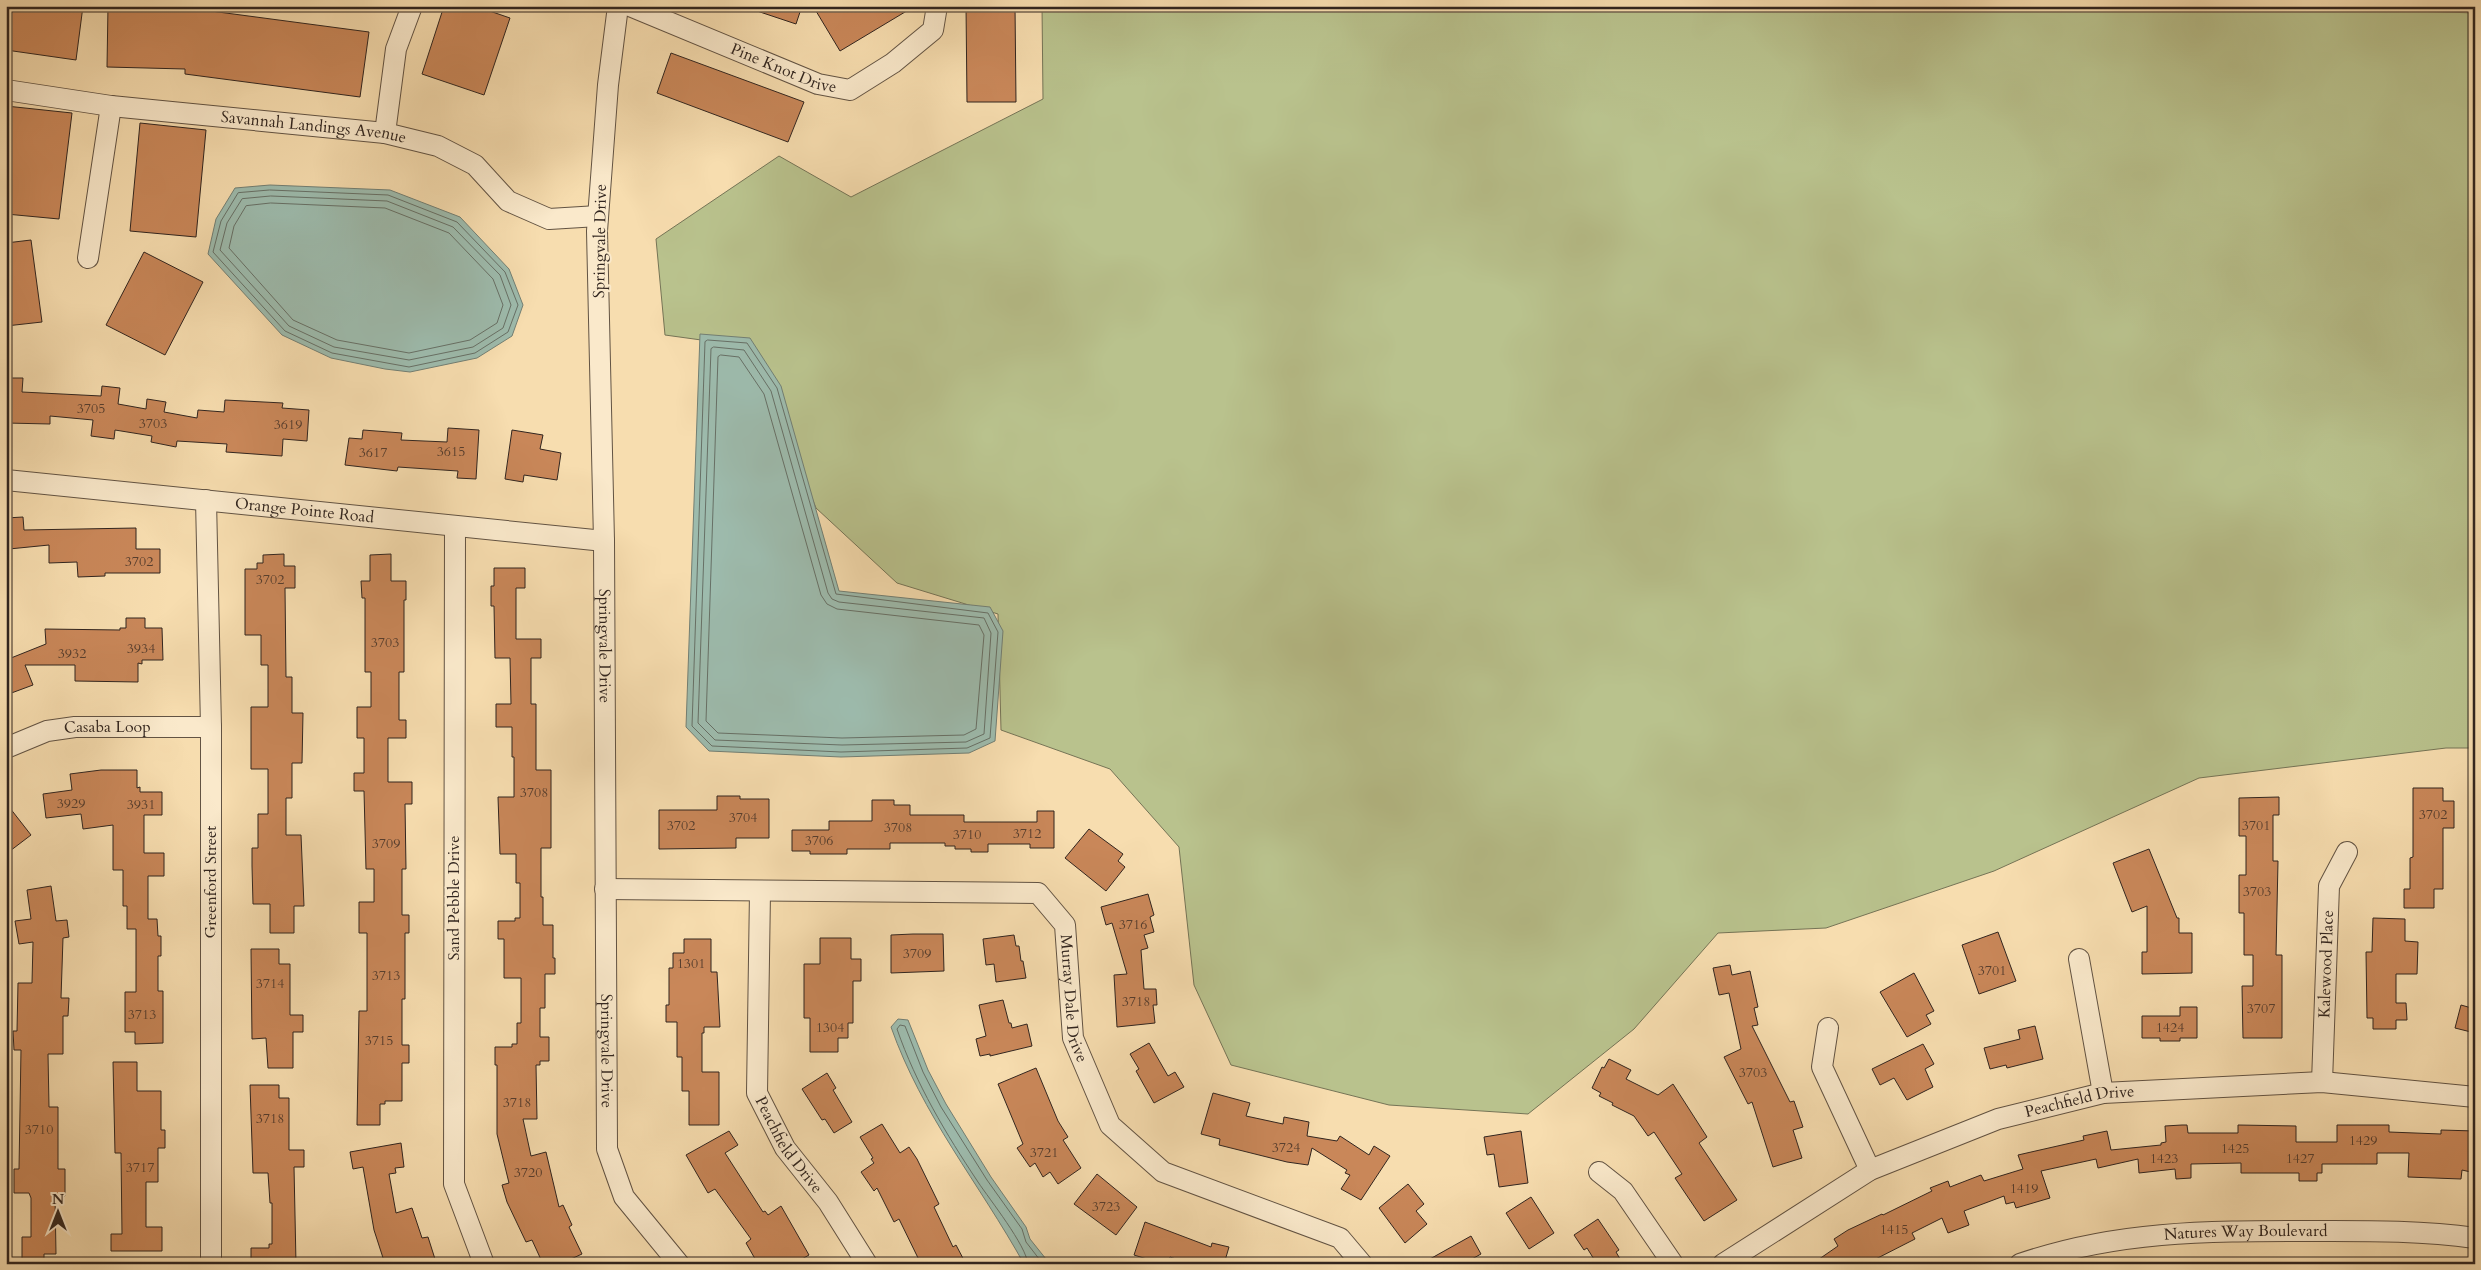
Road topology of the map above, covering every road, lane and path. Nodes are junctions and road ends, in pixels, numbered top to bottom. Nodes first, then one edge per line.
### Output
1 (412, 6) edge
2 (618, 6) edge
3 (630, 6) edge
4 (937, 6) edge
5 (6, 90) edge
6 (111, 106) junction
7 (385, 133) junction
8 (598, 216) junction
9 (88, 258) dead end
10 (6, 480) edge
11 (206, 500) junction
12 (455, 526) junction
13 (604, 541) junction
14 (211, 726) junction
15 (6, 748) edge
16 (2347, 852) dead end
17 (605, 889) junction
18 (760, 892) junction
19 (2079, 959) dead end
20 (1828, 1028) dead end
21 (2322, 1082) junction
22 (2103, 1093) junction
23 (2475, 1096) edge
24 (1870, 1170) junction
25 (1599, 1172) dead end
26 (2475, 1238) edge
27 (211, 1264) edge
28 (484, 1264) edge
29 (680, 1264) edge
30 (867, 1264) edge
31 (1362, 1264) edge
32 (1674, 1264) edge
33 (1723, 1264) edge
34 (2020, 1264) edge

1 - 7 street
2 - 8 street, Springvale Drive
3 - 4 street, Pine Knot Drive
5 - 6 street, Savannah Landings Avenue
6 - 7 street, Savannah Landings Avenue
6 - 9 street
7 - 8 street, Savannah Landings Avenue
8 - 13 street, Springvale Drive
10 - 11 street, Orange Pointe Road
11 - 12 street, Orange Pointe Road
11 - 14 street, Greenford Street
12 - 13 street, Orange Pointe Road
12 - 28 street, Sand Pebble Drive
13 - 17 street, Springvale Drive
14 - 15 street, Casaba Loop
14 - 27 street, Greenford Street
16 - 21 street, Kalewood Place
17 - 18 street, Murray Dale Drive
17 - 29 street, Springvale Drive
18 - 30 street, Peachfield Drive
18 - 31 street, Murray Dale Drive
19 - 22 street
20 - 24 street
21 - 22 street, Peachfield Drive
21 - 23 street, Peachfield Drive
22 - 24 street, Peachfield Drive
24 - 33 street, Peachfield Drive
25 - 32 street
26 - 34 street, Natures Way Boulevard

